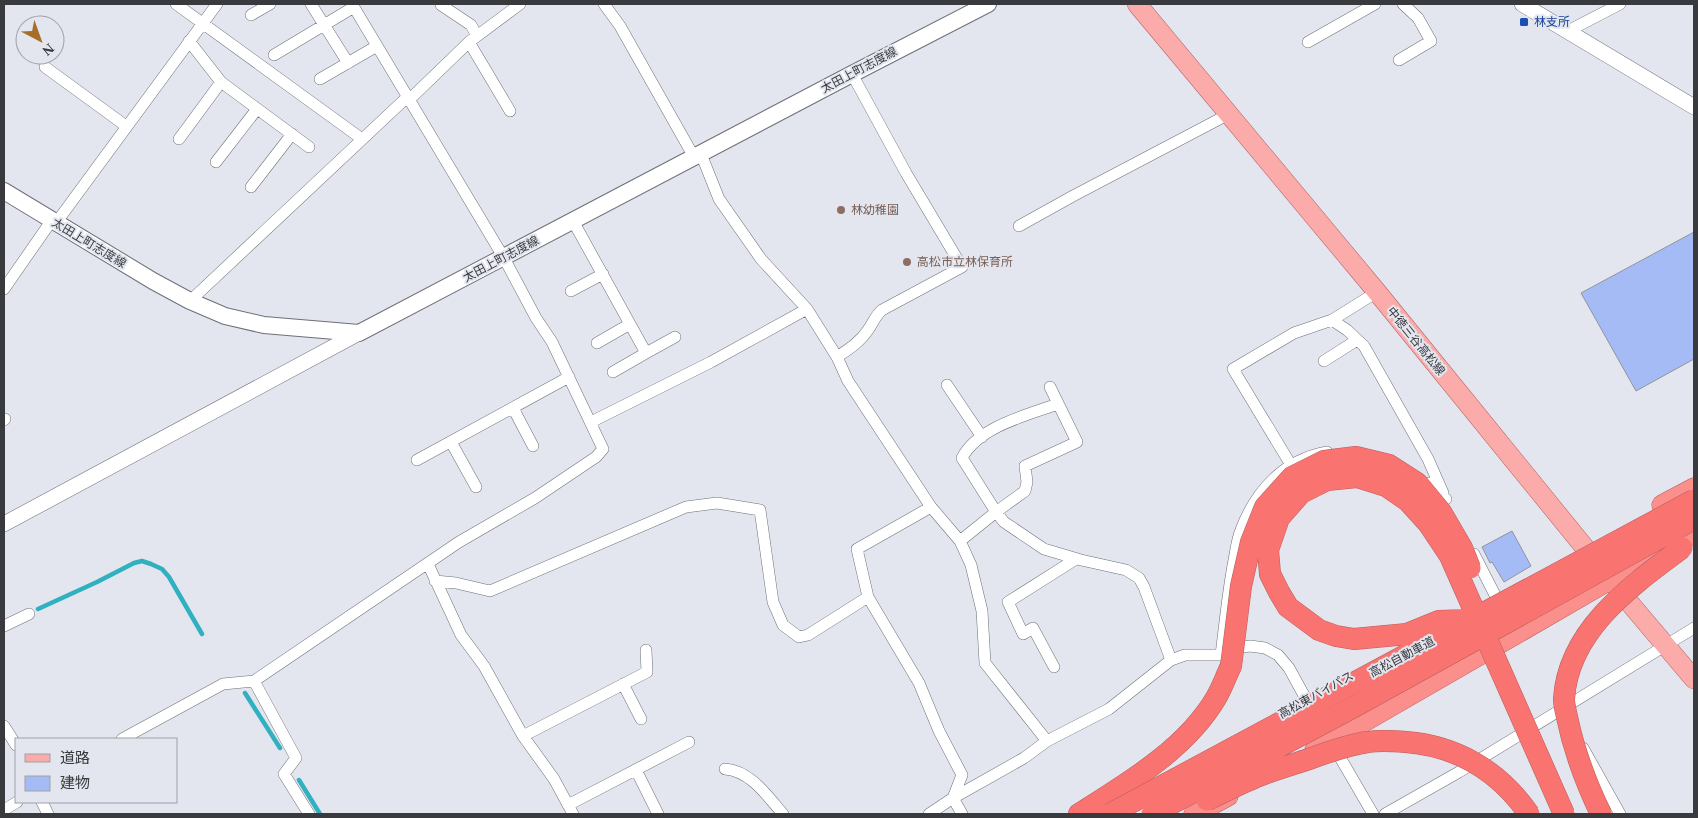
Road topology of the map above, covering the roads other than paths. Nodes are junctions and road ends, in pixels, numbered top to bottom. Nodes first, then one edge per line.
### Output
1 (176, 4) edge
2 (217, 4) edge
3 (270, 4) edge
4 (311, 4) edge
5 (442, 4) edge
6 (520, 4) edge
7 (604, 4) edge
8 (988, 4) edge
9 (1136, 4) edge
10 (1374, 4) edge
11 (1403, 4) edge
12 (1522, 4) edge
13 (1620, 4) edge
14 (353, 5) edge
15 (251, 15) dead end
16 (202, 24) junction
17 (324, 25) junction
18 (1568, 31) junction
19 (473, 39) junction
20 (189, 41) junction
21 (1308, 42) dead end
22 (377, 46) junction
23 (274, 56) dead end
24 (1399, 60) dead end
25 (348, 63) junction
26 (45, 67) dead end
27 (852, 74) junction
28 (320, 79) dead end
29 (221, 82) junction
30 (409, 100) junction
31 (1694, 107) edge
32 (257, 109) junction
33 (510, 111) dead end
34 (1229, 114) junction
35 (126, 126) junction
36 (292, 134) junction
37 (179, 139) dead end
38 (362, 140) junction
39 (309, 146) dead end
40 (698, 155) junction
41 (216, 162) dead end
42 (251, 188) dead end
43 (4, 191) edge
44 (54, 221) junction
45 (573, 221) junction
46 (1019, 226) dead end
47 (504, 258) junction
48 (603, 274) junction
49 (4, 289) edge
50 (571, 291) dead end
51 (1377, 292) junction
52 (190, 301) junction
53 (807, 308) junction
54 (1332, 320) junction
55 (630, 324) junction
56 (359, 333) junction
57 (675, 337) dead end
58 (1357, 340) junction
59 (597, 343) dead end
60 (646, 353) junction
61 (837, 357) junction
62 (1324, 362) dead end
63 (613, 372) dead end
64 (570, 377) junction
65 (947, 385) dead end
66 (1050, 387) dead end
67 (1058, 404) junction
68 (513, 408) junction
69 (591, 422) junction
70 (982, 437) junction
71 (451, 442) junction
72 (533, 446) dead end
73 (417, 460) dead end
74 (1291, 465) junction
75 (476, 487) dead end
76 (1694, 488) edge
77 (1446, 500) junction
78 (1694, 500) edge
79 (931, 507) junction
80 (996, 512) junction
81 (1694, 519) edge
82 (4, 524) edge
83 (1694, 533) edge
84 (1694, 540) edge
85 (960, 541) junction
86 (1585, 548) junction
87 (1076, 558) junction
88 (428, 564) junction
89 (1611, 579) junction
90 (435, 581) junction
91 (868, 597) junction
92 (1496, 597) junction
93 (29, 614) dead end
94 (1470, 620) junction
95 (4, 626) edge
96 (1694, 628) edge
97 (1665, 646) junction
98 (646, 650) dead end
99 (1222, 655) junction
100 (1171, 660) junction
101 (1054, 668) dead end
102 (1694, 679) edge
103 (254, 681) junction
104 (624, 684) junction
105 (1306, 700) junction
106 (1562, 709) junction
107 (641, 720) dead end
108 (4, 726) edge
109 (523, 736) junction
110 (124, 738) edge
111 (1047, 741) junction
112 (689, 742) dead end
113 (1331, 742) junction
114 (15, 743) edge
115 (725, 769) dead end
116 (636, 770) junction
117 (953, 798) junction
118 (15, 803) edge
119 (571, 809) edge
120 (4, 810) edge
121 (1157, 812) edge
122 (309, 814) edge
123 (658, 814) edge
124 (783, 814) edge
125 (929, 814) edge
126 (962, 814) edge
127 (1079, 814) edge
128 (1094, 814) edge
129 (1110, 814) edge
130 (1194, 814) edge
131 (1373, 814) edge
132 (1385, 814) edge
133 (1529, 814) edge
134 (1564, 814) edge
135 (1578, 814) edge
136 (1601, 814) edge
137 (1620, 814) edge

1 - 16 street
2 - 16 street
3 - 15 street
4 - 17 street
5 - 19 street
6 - 19 street
7 - 40 street
8 - 27 main road, 太田上町志度線
9 - 34 main road, 中徳三谷高松線
10 - 21 street
11 - 24 street
12 - 18 street
13 - 18 street
14 - 17 street
14 - 22 street
16 - 20 street
16 - 38 street
17 - 23 street
17 - 25 street
18 - 31 street
19 - 30 street
19 - 33 street
20 - 29 street
20 - 35 street
22 - 25 street
22 - 30 street
25 - 28 street
26 - 35 street
27 - 40 main road, 太田上町志度線
27 - 61 street
29 - 32 street
29 - 37 street
30 - 38 street
30 - 47 street
32 - 36 street
32 - 41 street
34 - 46 street
34 - 51 main road, 中徳三谷高松線
35 - 44 street
36 - 39 street
36 - 42 street
38 - 52 street
40 - 45 main road, 太田上町志度線
40 - 53 street
43 - 44 main road, 太田上町志度線
44 - 49 street
44 - 52 main road, 太田上町志度線
45 - 47 main road, 太田上町志度線
45 - 48 street
47 - 56 main road, 太田上町志度線
47 - 64 street
48 - 50 street
48 - 55 street
51 - 54 street
51 - 86 main road, 中徳三谷高松線
52 - 56 main road, 太田上町志度線
53 - 61 street
53 - 69 street
54 - 58 street
54 - 74 street
55 - 59 street
55 - 60 street
56 - 82 street
57 - 60 street
58 - 62 street
58 - 77 street
60 - 63 street
61 - 79 street
64 - 68 street
64 - 69 street
65 - 70 street
66 - 67 street
67 - 70 street
67 - 80 street
68 - 71 street
68 - 72 street
69 - 88 street
70 - 80 street
71 - 73 street
71 - 75 street
74 - 77 street
74 - 99 street
76 - 86 highway, 高松東バイパス
77 - 92 street
78 - 94 highway, 高松自動車道, bridge
79 - 85 street
79 - 91 street
80 - 85 street
80 - 87 street
81 - 121 highway, 高松自動車道, bridge
83 - 89 highway
84 - 136 highway, bridge
85 - 111 street
86 - 89 main road, 中徳三谷高松線
86 - 92 highway, 高松東バイパス
87 - 100 street
87 - 101 street
88 - 90 street
88 - 103 street
89 - 97 main road, 中徳三谷高松線
89 - 113 highway
90 - 91 street
90 - 109 street
91 - 117 street
92 - 105 highway, 高松東バイパス
93 - 95 street
94 - 129 highway, 高松自動車道, bridge
94 - 134 highway, bridge
96 - 97 street
97 - 102 main road, 中徳三谷高松線
97 - 106 street
98 - 104 street
99 - 100 street
99 - 105 street
100 - 111 street
103 - 110 street
103 - 122 street
104 - 107 street
104 - 109 street
105 - 113 street
105 - 128 highway, 高松東バイパス
106 - 132 street
106 - 137 street
108 - 114 street
109 - 119 street
111 - 117 street
112 - 116 street
113 - 130 highway
113 - 131 street
115 - 124 street
116 - 119 street
116 - 123 street
117 - 125 street
117 - 126 street
118 - 120 street
121 - 133 highway, bridge
127 - 135 highway, bridge

